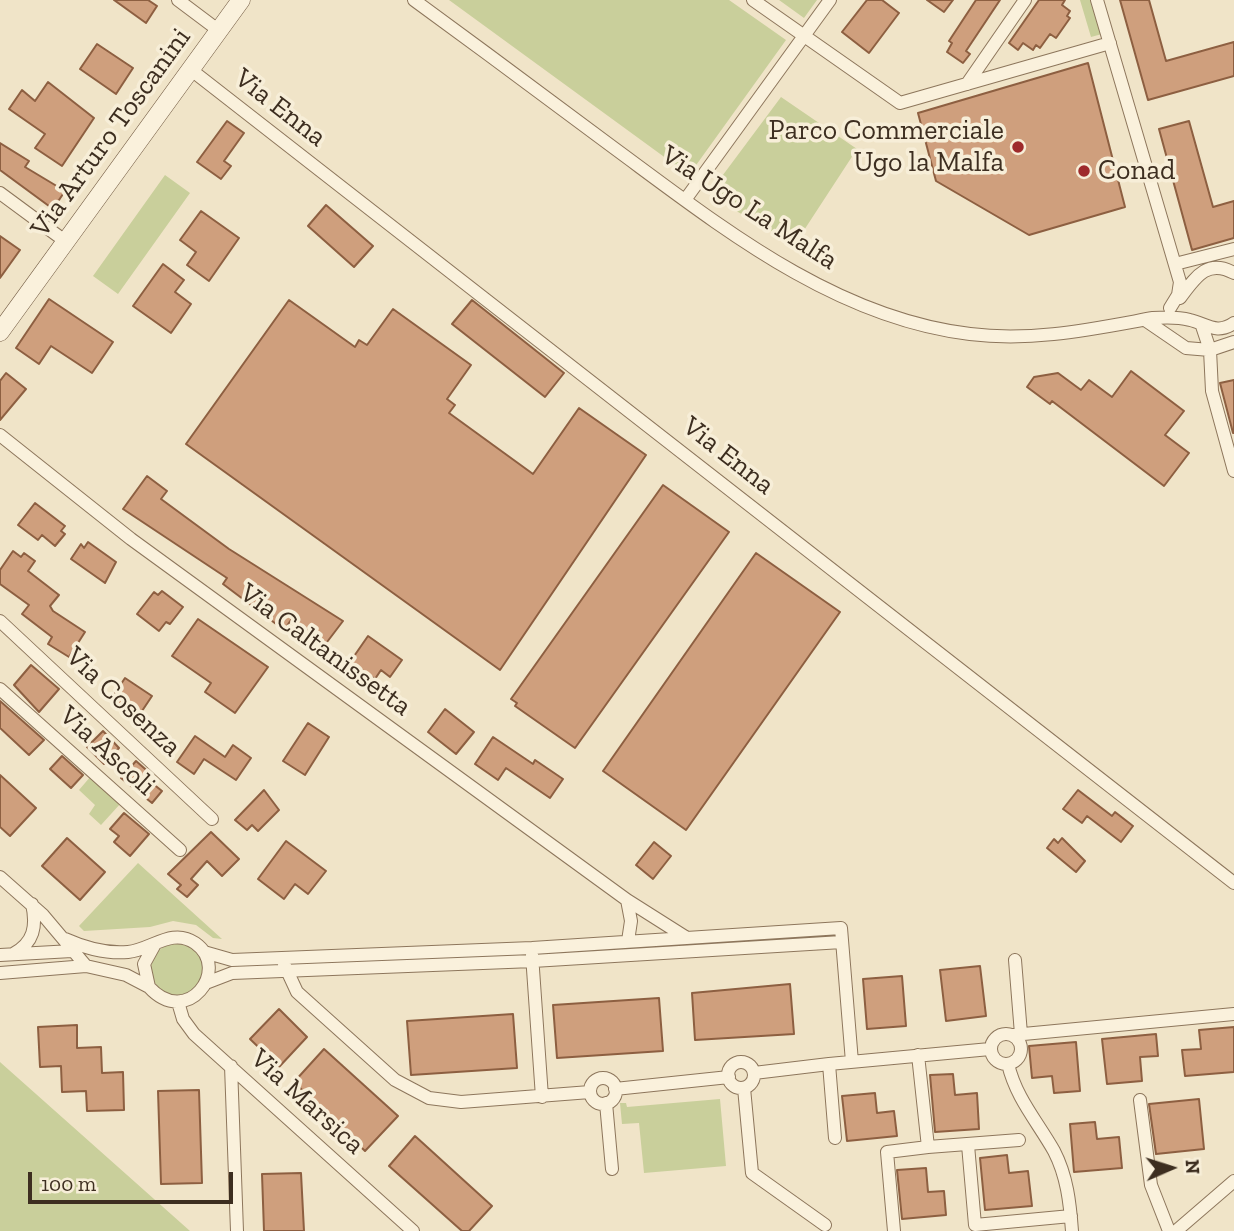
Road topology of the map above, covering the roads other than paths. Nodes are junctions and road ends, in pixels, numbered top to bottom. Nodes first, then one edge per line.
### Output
1 (177, 0) edge
2 (241, 0) edge
3 (414, 0) edge
4 (753, 0) edge
5 (830, 0) edge
6 (1025, 0) edge
7 (1097, 0) edge
8 (218, 30) junction
9 (805, 37) junction
10 (1110, 43) junction
11 (190, 69) junction
12 (967, 84) junction
13 (0, 193) edge
14 (685, 201) junction
15 (65, 241) junction
16 (1234, 249) edge
17 (1176, 268) junction
18 (1234, 274) edge
19 (1189, 284) junction
20 (1170, 308) junction
21 (1150, 319) junction
22 (1234, 323) edge
23 (1199, 324) junction
24 (0, 332) edge
25 (1234, 342) edge
26 (1210, 350) junction
27 (0, 435) edge
28 (1234, 471) edge
29 (0, 621) edge
30 (0, 690) edge
31 (212, 819) dead end
32 (180, 850) dead end
33 (0, 877) edge
34 (1234, 883) edge
35 (627, 900) junction
36 (32, 904) junction
37 (687, 938) junction
38 (65, 939) junction
39 (628, 941) junction
40 (842, 942) junction
41 (155, 944) junction
42 (72, 951) junction
43 (204, 952) junction
44 (532, 954) junction
45 (6, 955) edge
46 (1015, 961) dead end
47 (284, 964) junction
48 (86, 966) junction
49 (0, 972) edge
50 (206, 983) junction
51 (149, 987) junction
52 (178, 1002) junction
53 (1234, 1014) edge
54 (1017, 1035) junction
55 (990, 1049) junction
56 (918, 1055) junction
57 (852, 1062) junction
58 (1008, 1064) junction
59 (829, 1065) junction
60 (231, 1066) junction
61 (754, 1073) junction
62 (729, 1077) junction
63 (744, 1088) junction
64 (615, 1089) junction
65 (590, 1093) junction
66 (542, 1097) junction
67 (1140, 1100) dead end
68 (606, 1103) junction
69 (835, 1138) dead end
70 (1019, 1140) dead end
71 (968, 1145) junction
72 (928, 1147) junction
73 (612, 1169) dead end
74 (1234, 1181) edge
75 (1071, 1216) junction
76 (825, 1225) dead end
77 (407, 1228) edge
78 (237, 1231) edge
79 (894, 1231) edge
80 (1072, 1231) edge
81 (1169, 1231) edge
82 (1176, 1231) edge

1 - 8 street
2 - 8 street, Via Arturo Toscanini
3 - 14 street, Via Ugo La Malfa
4 - 9 street
5 - 9 street
6 - 12 street
7 - 10 street
8 - 11 street, Via Arturo Toscanini
9 - 12 street
9 - 14 street
10 - 12 street
10 - 17 street
11 - 15 street, Via Arturo Toscanini
11 - 34 street, Via Enna
13 - 15 street
14 - 21 street, Via Ugo La Malfa
15 - 24 street, Via Arturo Toscanini
16 - 17 street
17 - 19 street
17 - 20 street
18 - 19 street
19 - 20 street, Via Ugo La Malfa
19 - 23 street
20 - 21 street, Via Ugo La Malfa
21 - 23 street, Via Ugo La Malfa
21 - 26 street
22 - 23 street, Via Ugo La Malfa
23 - 26 street
25 - 26 street
26 - 28 street
27 - 35 street, Via Caltanissetta
29 - 31 street, Via Cosenza
30 - 32 street, Via Ascoli
33 - 36 street
35 - 37 street, Via Caltanissetta
35 - 39 street
36 - 38 street
36 - 45 street
37 - 39 street
37 - 40 street
38 - 41 street
38 - 42 street
39 - 44 street
40 - 44 street
40 - 57 street
41 - 43 street
41 - 51 street
42 - 45 street
42 - 48 street
43 - 47 street
43 - 50 street
44 - 47 street
44 - 66 street
46 - 54 street
47 - 50 street
47 - 66 street
48 - 49 street
48 - 51 street
50 - 52 street
51 - 52 street
52 - 60 street, Via Marsica
53 - 54 street
54 - 55 street
54 - 58 street
55 - 56 street
55 - 58 street
56 - 57 street
56 - 72 street
57 - 59 street
58 - 75 street
59 - 61 street
59 - 69 street
60 - 77 street, Via Marsica
60 - 78 street
61 - 62 street
61 - 63 street
62 - 63 street
62 - 64 street
63 - 76 street
64 - 65 street
64 - 68 street
65 - 66 street
65 - 68 street
67 - 81 street
68 - 73 street
70 - 71 street
71 - 72 street
71 - 75 street
72 - 79 street
74 - 82 street
75 - 80 street

